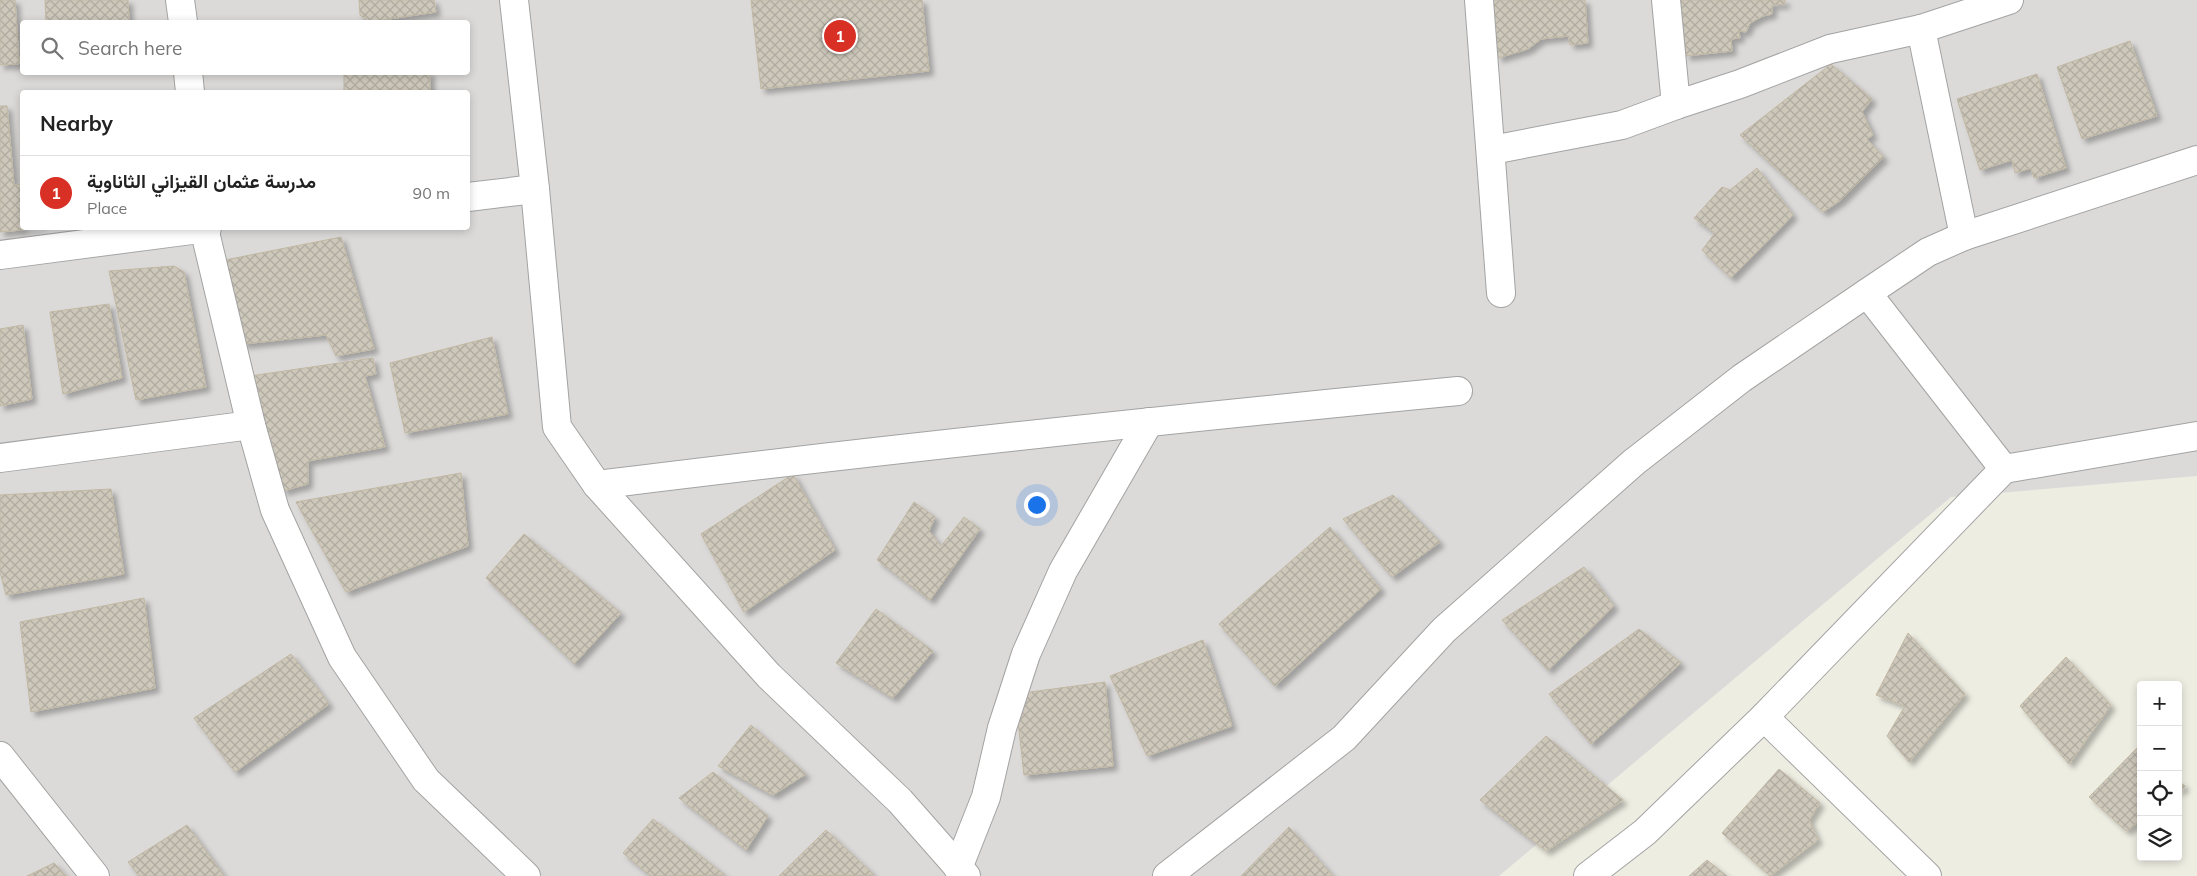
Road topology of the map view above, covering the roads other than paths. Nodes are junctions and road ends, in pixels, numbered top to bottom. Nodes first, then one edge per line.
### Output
1 (180, 0) edge
2 (514, 0) edge
3 (1479, 0) edge
4 (1666, 0) edge
5 (2009, 0) edge
6 (183, 20) edge
7 (1921, 29) junction
8 (188, 75) edge
9 (190, 90) edge
10 (1676, 105) junction
11 (1492, 150) junction
12 (2197, 160) edge
13 (535, 189) junction
14 (470, 197) edge
15 (190, 230) edge
16 (205, 230) edge
17 (1964, 236) junction
18 (0, 255) edge
19 (1501, 293) dead end
20 (1867, 293) junction
21 (1458, 391) dead end
22 (1149, 422) junction
23 (251, 426) junction
24 (2197, 436) edge
25 (0, 458) edge
26 (2004, 469) junction
27 (597, 485) junction
28 (1764, 717) junction
29 (0, 756) edge
30 (962, 872) edge
31 (95, 876) edge
32 (526, 876) edge
33 (1167, 876) edge
34 (1588, 876) edge
35 (1927, 876) edge

1 - 6 street
2 - 13 street
3 - 11 street
4 - 10 street
5 - 7 street
7 - 10 street
7 - 17 street
8 - 9 street
10 - 11 street
11 - 19 street
12 - 17 street
13 - 14 street
13 - 27 street
15 - 18 street
16 - 23 street
17 - 20 street
20 - 26 street
20 - 33 street
21 - 22 street
22 - 27 street
22 - 30 street
23 - 25 street
23 - 32 street
24 - 26 street
26 - 28 street
27 - 30 street
28 - 34 street
28 - 35 street
29 - 31 street

